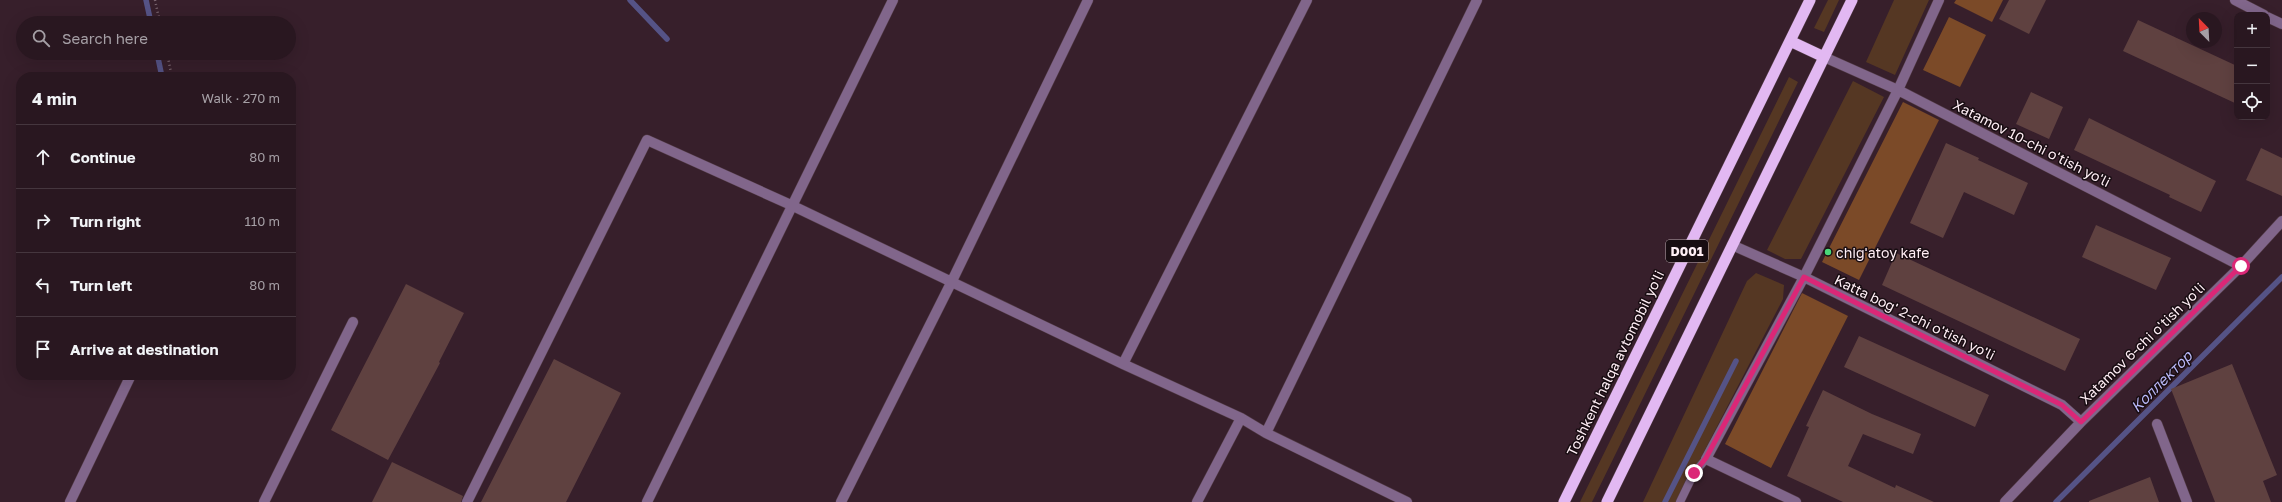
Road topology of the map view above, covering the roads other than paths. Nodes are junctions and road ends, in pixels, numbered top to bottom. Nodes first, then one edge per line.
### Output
1 (893, 0) edge
2 (1088, 0) edge
3 (1307, 0) edge
4 (1477, 0) edge
5 (1810, 0) edge
6 (1852, 0) edge
7 (1939, 0) edge
8 (2235, 0) edge
9 (2258, 12) edge
10 (2270, 18) edge
11 (2282, 24) edge
12 (1790, 41) junction
13 (1824, 57) junction
14 (1898, 90) junction
15 (791, 205) junction
16 (2282, 222) edge
17 (1732, 245) junction
18 (2241, 266) junction
19 (1804, 277) junction
20 (952, 281) junction
21 (353, 322) dead end
22 (1123, 364) junction
23 (129, 380) edge
24 (1241, 418) junction
25 (2081, 422) junction
26 (2157, 424) dead end
27 (1266, 433) junction
28 (1706, 458) junction
29 (70, 502) edge
30 (264, 502) edge
31 (467, 502) edge
32 (647, 502) edge
33 (841, 502) edge
34 (1197, 502) edge
35 (1407, 502) edge
36 (1564, 502) edge
37 (1607, 502) edge
38 (1680, 502) edge
39 (1796, 502) edge
40 (2005, 502) edge
41 (2187, 502) edge

1 - 15 street
2 - 20 street
3 - 22 street
4 - 27 street
5 - 12 highway, Toshkent halqa avtomobil yo'li / D001
6 - 13 highway, D001
7 - 14 street
8 - 9 street
10 - 11 street
12 - 13 highway
12 - 36 highway, Toshkent halqa avtomobil yo'li / D001
13 - 14 street, Xatamov 10-chi o'tish yo'li
13 - 17 highway, D001
14 - 18 street, Xatamov 10-chi o'tish yo'li
14 - 19 street
15 - 20 street
15 - 31 street
15 - 32 street
16 - 18 street, Xatamov 6-chi o'tish yo'li
17 - 19 street, Katta bog' 2-chi o'tish yo'li
17 - 37 highway, D001
18 - 25 street, Xatamov 6-chi o'tish yo'li
19 - 25 street, Katta bog' 2-chi o'tish yo'li
19 - 28 street
20 - 22 street
20 - 33 street
21 - 30 street
22 - 24 street
23 - 29 street
24 - 27 street
24 - 34 street
25 - 40 street, Xatamov 6-chi o'tish yo'li
26 - 41 street
27 - 35 street
28 - 38 lane
28 - 39 street

